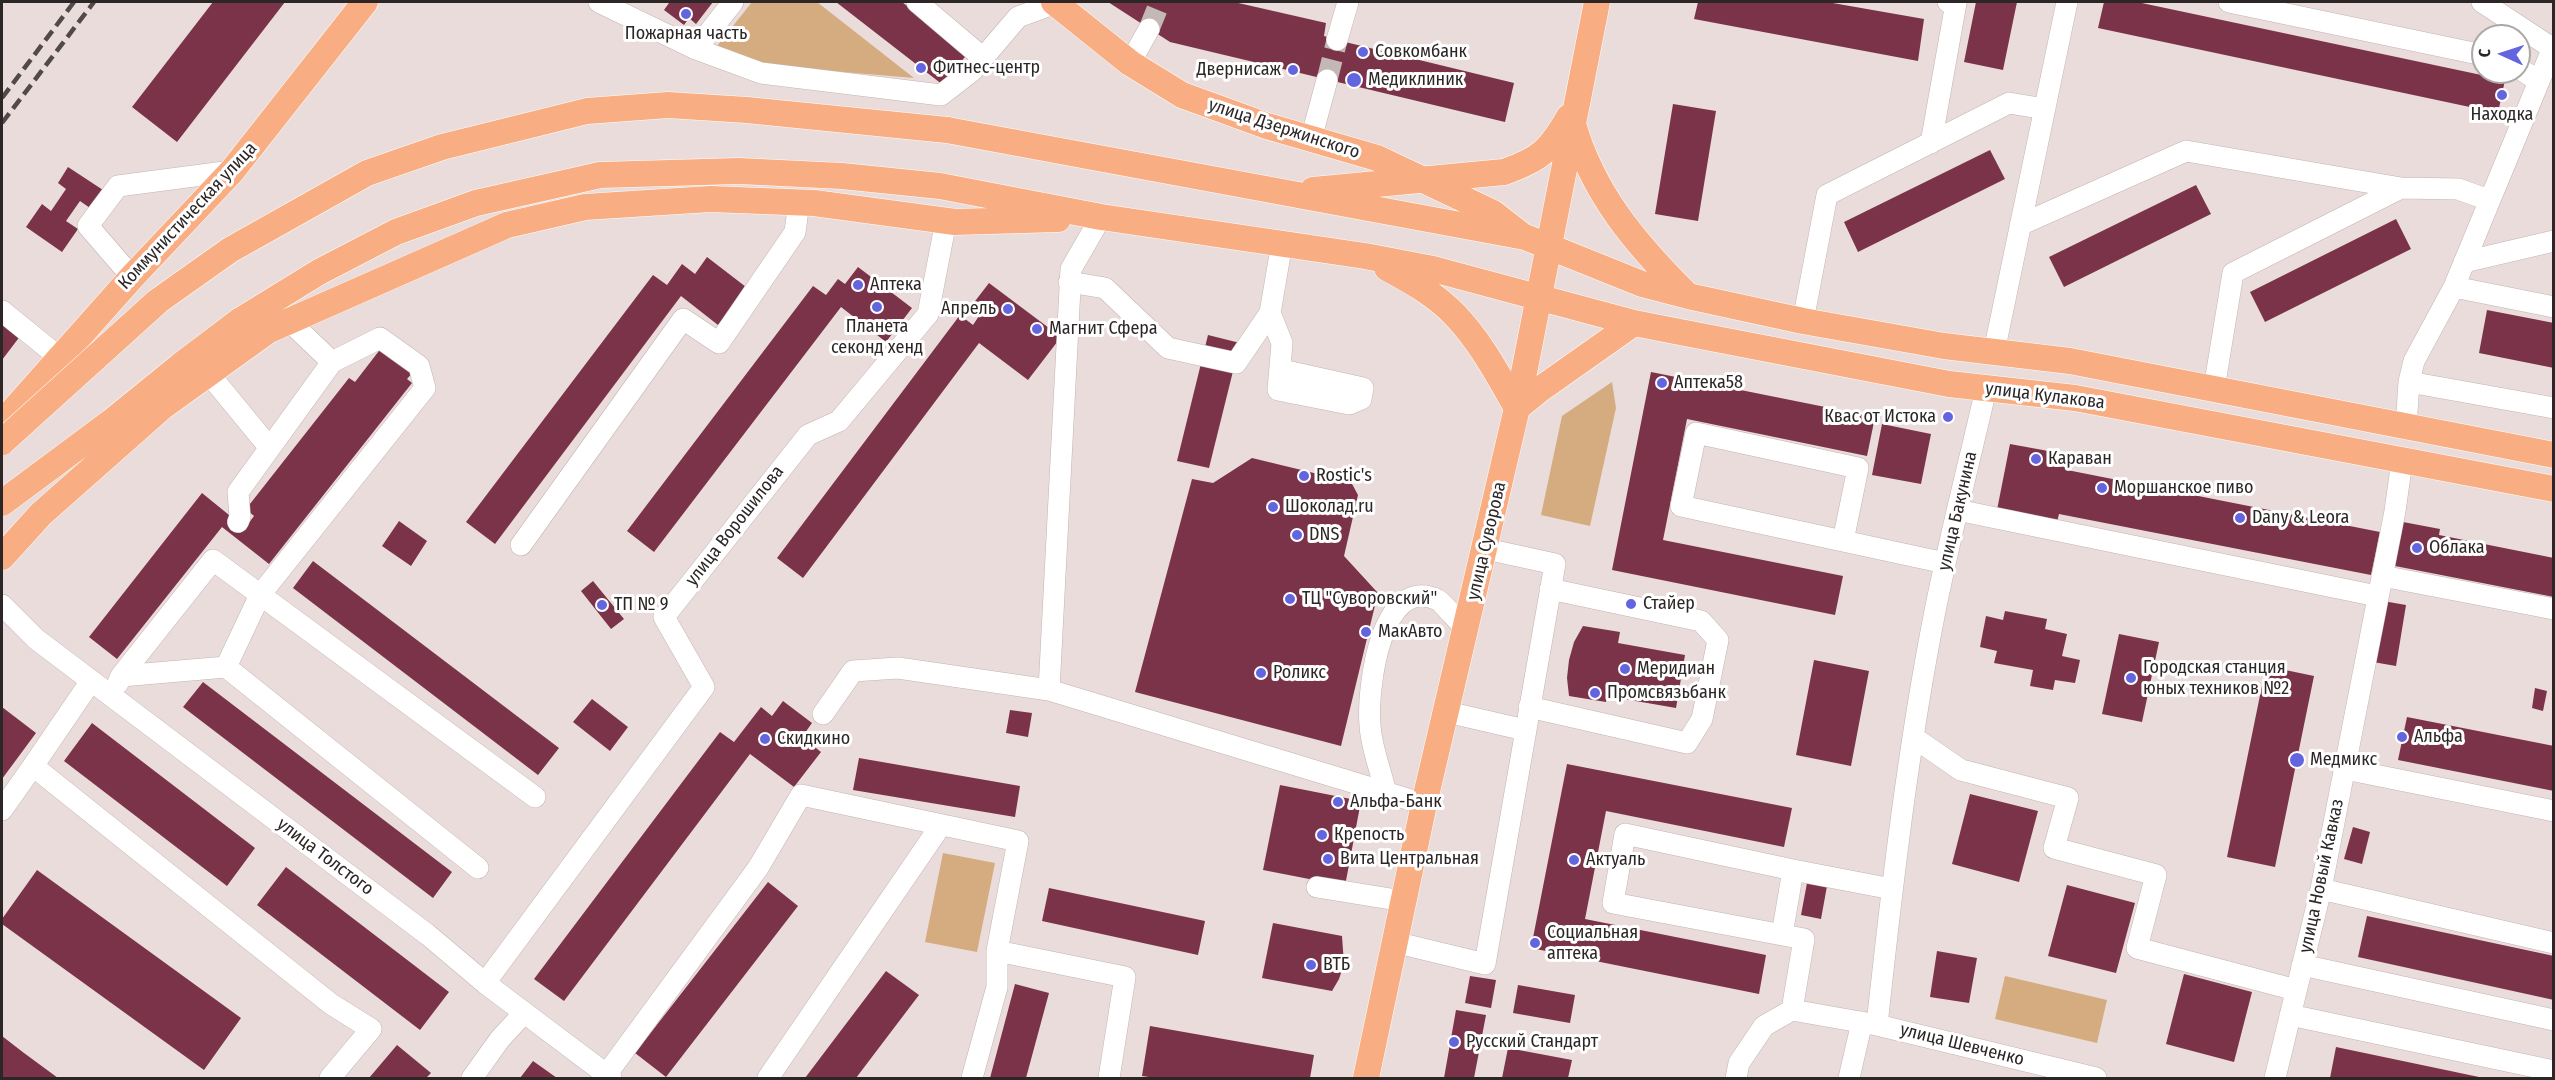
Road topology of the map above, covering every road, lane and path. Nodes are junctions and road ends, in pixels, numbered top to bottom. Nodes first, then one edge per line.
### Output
1 (365, 2) edge
2 (599, 2) edge
3 (733, 2) edge
4 (917, 2) edge
5 (1055, 2) edge
6 (1348, 2) edge
7 (1597, 2) edge
8 (1953, 2) edge
9 (2067, 2) edge
10 (2229, 2) edge
11 (2482, 2) edge
12 (1149, 29) tunnel mouth
13 (1337, 40) tunnel mouth
14 (2553, 46) edge
15 (696, 49) junction
16 (2471, 52) edge
17 (983, 58) junction
18 (1130, 63) junction
19 (2531, 76) edge
20 (1327, 80) tunnel mouth
21 (2538, 81) junction
22 (2045, 109) junction
23 (1575, 113) junction
24 (1311, 139) junction
25 (1931, 143) junction
26 (232, 171) junction
27 (1420, 180) junction
28 (2401, 188) junction
29 (1283, 193) junction
30 (2489, 200) junction
31 (799, 202) junction
32 (1101, 217) junction
33 (946, 221) junction
34 (2020, 225) junction
35 (1525, 237) junction
36 (2553, 241) edge
37 (1282, 243) junction
38 (1548, 248) junction
39 (1365, 256) junction
40 (2464, 262) junction
41 (132, 277) junction
42 (1070, 282) junction
43 (2454, 287) junction
44 (1688, 296) junction
45 (1538, 297) junction
46 (2553, 307) edge
47 (2, 311) edge
48 (1270, 313) junction
49 (288, 321) junction
50 (1803, 321) junction
51 (1634, 323) junction
52 (1994, 352) junction
53 (60, 358) junction
54 (332, 362) junction
55 (1282, 370) dead end
56 (209, 374) junction
57 (2409, 382) junction
58 (1986, 389) junction
59 (2214, 389) junction
60 (1517, 408) junction
61 (2553, 408) edge
62 (2, 423) edge
63 (2406, 427) junction
64 (2, 442) edge
65 (269, 447) junction
66 (2, 455) edge
67 (2553, 455) edge
68 (2402, 461) junction
69 (2553, 489) edge
70 (2, 503) edge
71 (1956, 510) junction
72 (238, 522) dead end
73 (1843, 541) junction
74 (521, 545) dead end
75 (1486, 549) junction
76 (4, 552) edge
77 (1945, 563) junction
78 (2379, 586) junction
79 (1550, 589) junction
80 (260, 595) junction
81 (2, 605) edge
82 (2553, 609) edge
83 (1467, 630) junction
84 (226, 667) junction
85 (121, 676) junction
86 (91, 681) junction
87 (1050, 690) junction
88 (113, 698) junction
89 (1529, 706) junction
90 (1447, 712) junction
91 (823, 714) dead end
92 (1525, 730) junction
93 (1913, 738) junction
94 (33, 766) junction
95 (2345, 769) junction
96 (1386, 793) junction
97 (535, 796) dead end
98 (1424, 804) junction
99 (2, 810) edge
100 (2553, 811) edge
101 (941, 825) junction
102 (478, 868) dead end
103 (1793, 870) junction
104 (1317, 887) dead end
105 (1892, 889) junction
106 (2321, 889) junction
107 (1403, 901) junction
108 (1782, 935) junction
109 (1394, 942) junction
110 (2553, 943) edge
111 (997, 951) junction
112 (2302, 965) junction
113 (485, 983) junction
114 (2296, 990) junction
115 (1792, 1010) junction
116 (524, 1013) junction
117 (2290, 1015) junction
118 (2553, 1020) edge
119 (1869, 1023) junction
120 (2553, 1071) edge
121 (608, 1077) edge
122 (330, 1078) edge
123 (472, 1078) edge
124 (768, 1078) edge
125 (972, 1078) edge
126 (1109, 1078) edge
127 (1366, 1078) edge
128 (1736, 1078) edge
129 (1848, 1078) edge
130 (2096, 1078) edge
131 (2275, 1078) edge

1 - 26 main road, Коммунистическая улица
2 - 15 street
3 - 15 street
4 - 17 street
5 - 17 street
5 - 18 main road, улица Дзержинского
6 - 13 street
7 - 23 main road, улица Суворова
8 - 25 street
9 - 22 street, улица Бакунина
10 - 16 street
11 - 14 street
12 - 18 street
14 - 21 street
15 - 17 street
18 - 24 main road, улица Дзержинского
19 - 21 street
20 - 24 street
21 - 30 street
22 - 25 street
22 - 34 street, улица Бакунина
23 - 27 main road
23 - 38 main road, улица Суворова
23 - 44 main road
24 - 27 main road, улица Дзержинского
25 - 50 street
26 - 41 main road, Коммунистическая улица
26 - 41 street
27 - 29 main road
27 - 35 main road, улица Дзержинского
28 - 30 street
28 - 34 street
28 - 59 street
29 - 35 main road
29 - 64 main road, bridge
30 - 40 street
31 - 33 main road
31 - 49 main road
31 - 74 street
32 - 33 main road
32 - 37 main road, улица Кулакова
32 - 42 street
32 - 70 main road
33 - 113 street, улица Ворошилова
34 - 52 street, улица Бакунина
35 - 38 main road, улица Кулакова
36 - 40 street
37 - 39 main road, улица Кулакова
37 - 48 street
38 - 44 main road, улица Кулакова
38 - 45 main road, улица Суворова
39 - 45 main road, улица Кулакова
39 - 60 main road
40 - 43 street
41 - 53 main road, Коммунистическая улица
42 - 48 street
42 - 87 street
43 - 46 street
43 - 57 street
44 - 50 main road, улица Кулакова
45 - 51 main road, улица Кулакова
45 - 60 main road, улица Суворова
47 - 53 street
48 - 55 street
49 - 54 street
49 - 56 main road
50 - 52 main road, улица Кулакова
51 - 58 main road, улица Кулакова
51 - 60 main road
52 - 58 main road, улица Бакунина
52 - 59 main road, улица Кулакова
53 - 62 main road, Коммунистическая улица
53 - 66 main road
54 - 65 street
54 - 80 street
56 - 65 street
56 - 76 main road
57 - 61 street
57 - 63 street
58 - 68 main road, улица Кулакова
58 - 71 street, улица Бакунина
59 - 63 main road, улица Кулакова
60 - 75 main road, улица Суворова
63 - 67 main road, улица Кулакова
63 - 68 main road
65 - 72 street
68 - 69 main road, улица Кулакова
68 - 78 street, улица Новый Кавказ
71 - 77 street, улица Бакунина
71 - 78 street
73 - 73 street
73 - 77 street
75 - 79 street
75 - 83 main road, улица Суворова
77 - 93 street, улица Бакунина
78 - 82 street
78 - 95 street, улица Новый Кавказ
79 - 89 street
79 - 89 street
80 - 84 street
80 - 85 street
80 - 97 street
81 - 86 street, улица Толстого
83 - 90 main road, улица Суворова
83 - 96 street
84 - 85 street
84 - 102 street
85 - 88 street
86 - 88 street, улица Толстого
86 - 94 street
87 - 91 street
87 - 96 street
88 - 113 street, улица Толстого
89 - 92 street
90 - 92 street
90 - 98 main road, улица Суворова
92 - 109 street
93 - 105 street, улица Бакунина
93 - 114 street
94 - 99 street
94 - 122 street
95 - 100 street
95 - 106 street, улица Новый Кавказ
96 - 98 street
98 - 107 main road, улица Суворова
101 - 111 street
101 - 121 street
101 - 124 street
103 - 105 street
103 - 108 street
103 - 108 street
104 - 107 street
105 - 119 street, улица Бакунина
106 - 110 street
106 - 112 street, улица Новый Кавказ
107 - 109 main road, улица Суворова
108 - 115 street
109 - 127 main road, улица Суворова
111 - 125 street
111 - 126 street
112 - 114 street, улица Новый Кавказ
112 - 118 street
113 - 116 street, улица Толстого
114 - 117 street, улица Новый Кавказ
115 - 119 street, улица Шевченко
115 - 128 street
116 - 121 street, улица Толстого
116 - 123 street
117 - 120 street
117 - 131 street, улица Новый Кавказ
119 - 129 street, улица Бакунина
119 - 130 street, улица Шевченко

